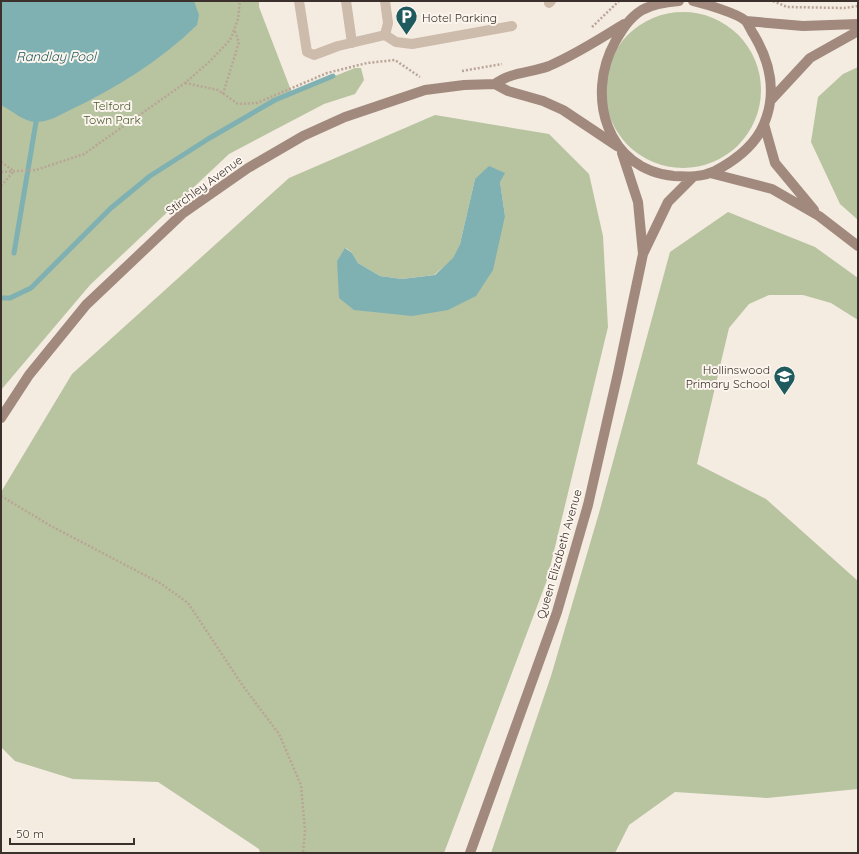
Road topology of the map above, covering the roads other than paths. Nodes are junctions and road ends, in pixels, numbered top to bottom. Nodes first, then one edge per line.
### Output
1 (299, 1) edge
2 (346, 1) edge
3 (385, 1) edge
4 (679, 1) edge
5 (693, 1) edge
6 (746, 21) junction
7 (626, 23) junction
8 (858, 24) edge
9 (512, 26) dead end
10 (858, 31) edge
11 (385, 35) junction
12 (352, 43) junction
13 (495, 84) junction
14 (771, 100) junction
15 (764, 124) junction
16 (620, 150) junction
17 (710, 173) junction
18 (692, 178) junction
19 (819, 216) junction
20 (858, 246) edge
21 (643, 254) junction
22 (1, 418) edge
23 (470, 853) edge

1 - 12 lane
2 - 12 lane
3 - 11 lane
4 - 7 street
5 - 6 street
6 - 8 street
6 - 14 street
7 - 13 street
7 - 16 street, Queen Elizabeth Avenue
9 - 11 lane
10 - 14 street
11 - 12 lane
13 - 16 street
13 - 22 street, Stirchley Avenue
14 - 15 street
15 - 17 street
15 - 19 street
16 - 18 street
16 - 21 street, Queen Elizabeth Avenue
17 - 18 street
17 - 19 street
18 - 21 street, Queen Elizabeth Avenue
19 - 20 street
21 - 23 street, Queen Elizabeth Avenue

